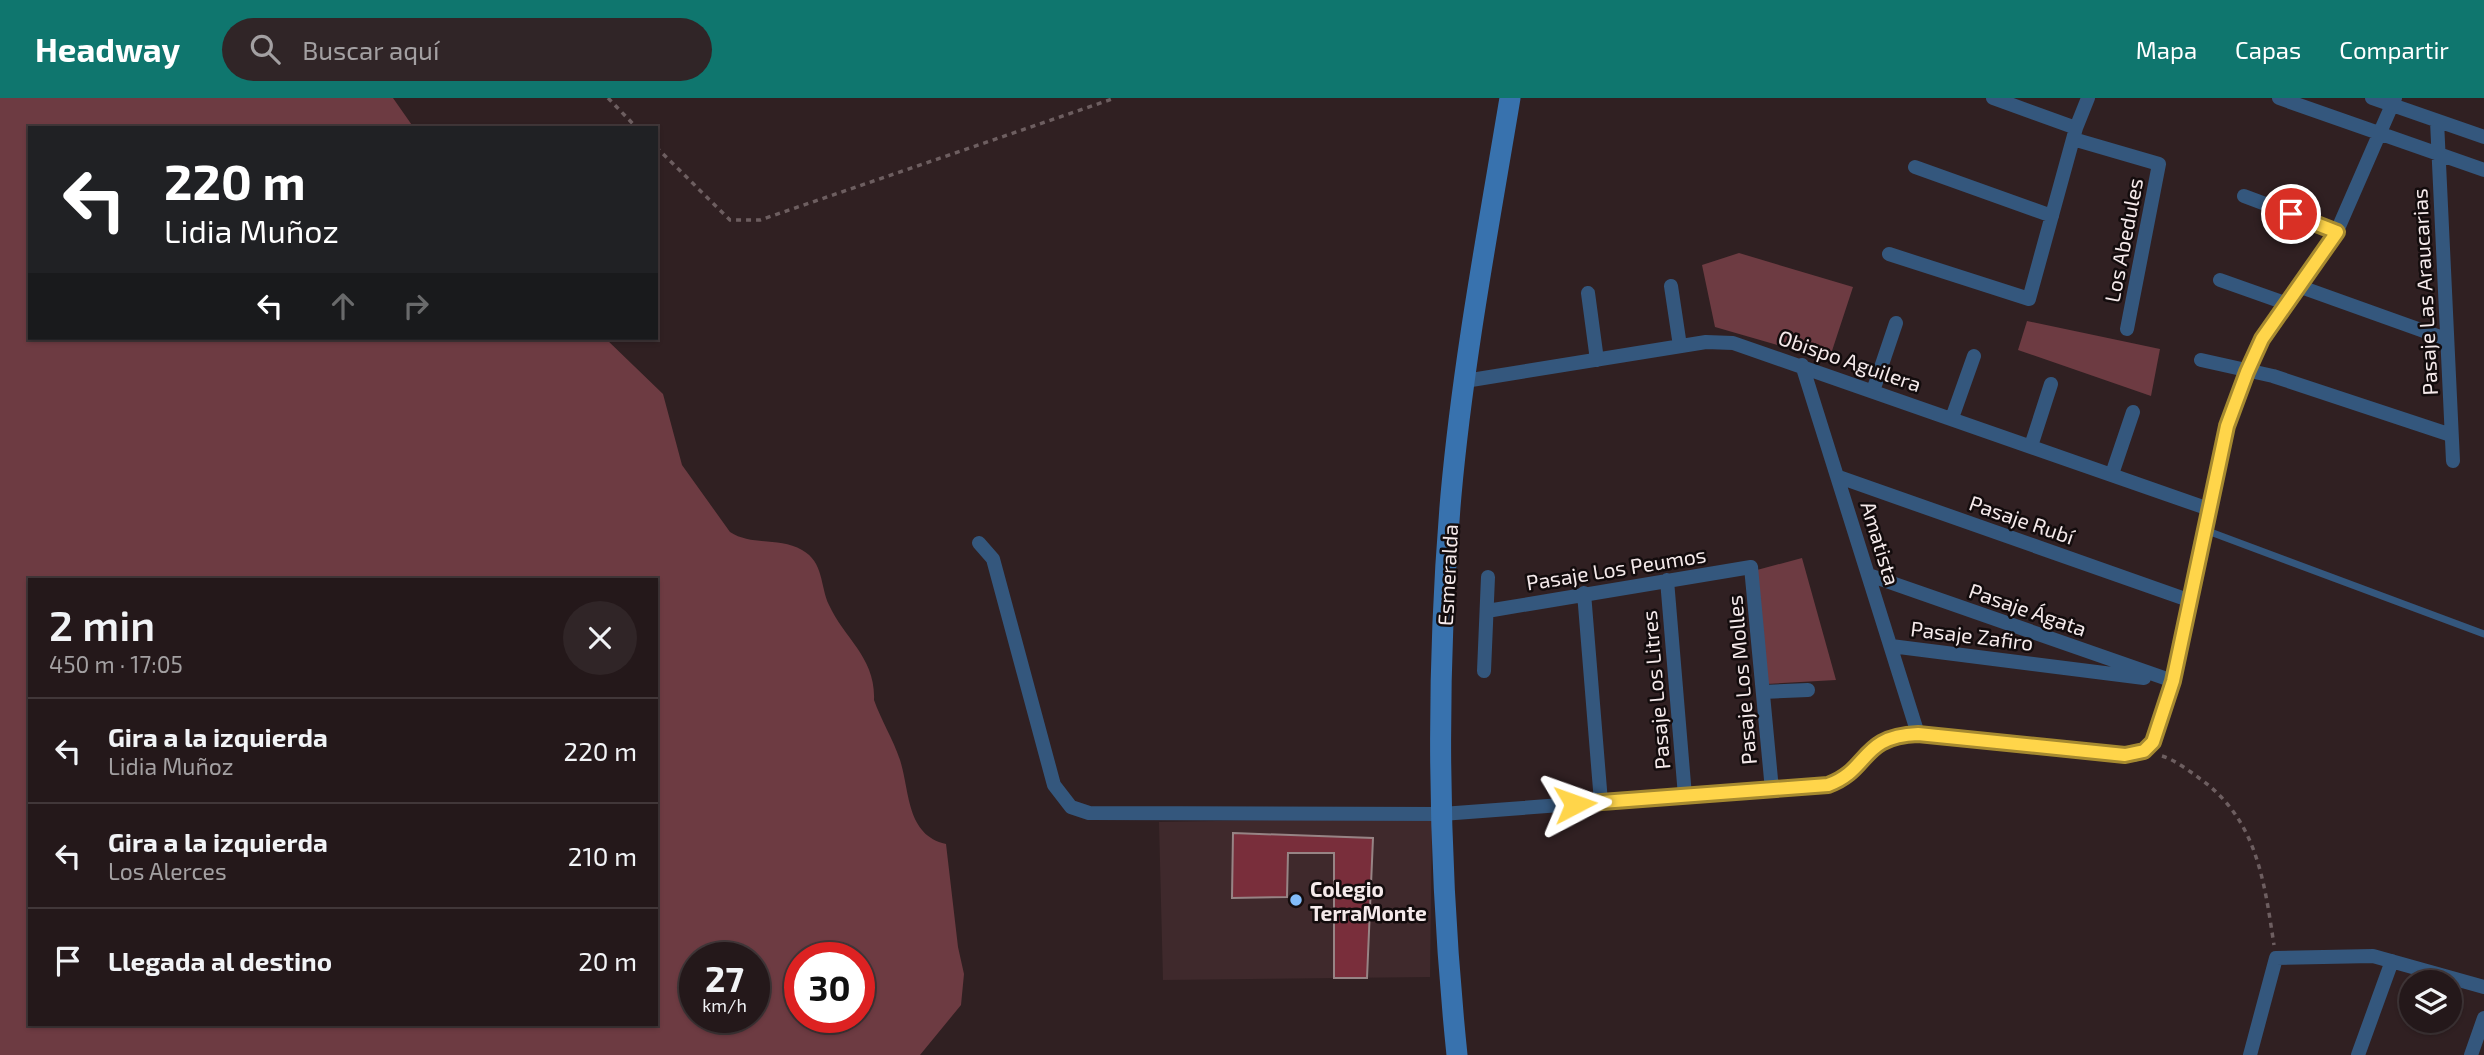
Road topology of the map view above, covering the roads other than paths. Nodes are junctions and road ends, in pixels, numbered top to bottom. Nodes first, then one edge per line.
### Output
1 (1510, 98) edge
2 (1993, 98) edge
3 (2088, 98) edge
4 (2279, 98) edge
5 (2372, 98) edge
6 (2394, 102) edge
7 (2437, 121) junction
8 (2075, 134) junction
9 (2381, 135) junction
10 (2484, 137) edge
11 (2439, 155) junction
12 (1915, 167) dead end
13 (2478, 168) edge
14 (2244, 196) dead end
15 (2052, 216) junction
16 (2337, 232) junction
17 (1889, 254) dead end
18 (2220, 280) dead end
19 (1671, 286) dead end
20 (2298, 286) junction
21 (1588, 293) dead end
22 (2285, 303) junction
23 (1896, 323) dead end
24 (2127, 329) dead end
25 (2446, 339) junction
26 (1680, 346) junction
27 (1974, 356) dead end
28 (1597, 360) junction
29 (2201, 360) dead end
30 (1802, 365) junction
31 (2247, 372) junction
32 (1465, 381) junction
33 (2051, 384) dead end
34 (1873, 390) junction
35 (2133, 412) dead end
36 (1952, 418) junction
37 (2451, 436) junction
38 (2031, 446) junction
39 (2453, 461) dead end
40 (2112, 474) junction
41 (1839, 477) junction
42 (2208, 509) junction
43 (2204, 530) junction
44 (979, 542) dead end
45 (1751, 567) joint
46 (1869, 575) junction
47 (1488, 577) dead end
48 (1667, 580) junction
49 (1584, 593) junction
50 (2191, 601) junction
51 (1487, 611) junction
52 (2484, 634) edge
53 (1891, 646) junction
54 (1484, 671) dead end
55 (2173, 681) junction
56 (1808, 690) dead end
57 (1763, 692) junction
58 (1918, 734) junction
59 (1772, 790) junction
60 (1685, 796) junction
61 (1601, 802) junction
62 (1442, 814) junction
63 (2392, 961) junction
64 (2484, 987) edge
65 (2484, 1018) edge
66 (1457, 1055) edge
67 (2250, 1055) edge
68 (2358, 1055) edge
69 (2471, 1055) edge

1 - 32 street, Esmeralda
2 - 8 street
3 - 8 street
4 - 9 street
5 - 6 street
6 - 7 street
6 - 9 street
7 - 10 street
7 - 11 street, Pasaje Las Araucarias
8 - 15 street
8 - 24 street, Los Abedules
9 - 11 street
9 - 16 street
11 - 13 street
11 - 25 street, Pasaje Las Araucarias
12 - 15 street
14 - 16 street
15 - 17 street
16 - 20 street
18 - 22 street
19 - 26 street
20 - 22 street
20 - 25 street
21 - 28 street
22 - 31 street
23 - 34 street
25 - 37 street, Pasaje Las Araucarias
26 - 28 street, Obispo Aguilera
26 - 30 street, Obispo Aguilera
27 - 36 street
28 - 32 street, Obispo Aguilera
29 - 31 street
30 - 34 street, Obispo Aguilera
30 - 41 street, Amatista
31 - 37 street
31 - 42 street
32 - 62 street, Esmeralda
33 - 38 street
34 - 36 street, Obispo Aguilera
35 - 40 street
36 - 38 street, Obispo Aguilera
37 - 39 street, Pasaje Las Araucarias
38 - 40 street, Obispo Aguilera
40 - 42 street, Obispo Aguilera
41 - 46 street, Amatista
41 - 50 street, Pasaje Rubí
42 - 43 street
43 - 50 street
43 - 52 lane
44 - 62 street
45 - 48 street, Pasaje Los Peumos
45 - 57 street, Pasaje Los Molles
46 - 53 street, Amatista
46 - 55 street, Pasaje Ágata
47 - 51 street
48 - 49 street, Pasaje Los Peumos
48 - 60 street, Pasaje Los Litres
49 - 51 street, Pasaje Los Peumos
49 - 61 street
50 - 55 street
51 - 54 street
53 - 55 street, Pasaje Zafiro
53 - 58 street, Amatista
55 - 58 street
56 - 57 street
57 - 59 street, Pasaje Los Molles
58 - 59 street
59 - 60 street
60 - 61 street
61 - 62 street
62 - 66 street, Esmeralda
63 - 64 street
63 - 67 street
63 - 68 street
65 - 69 street

